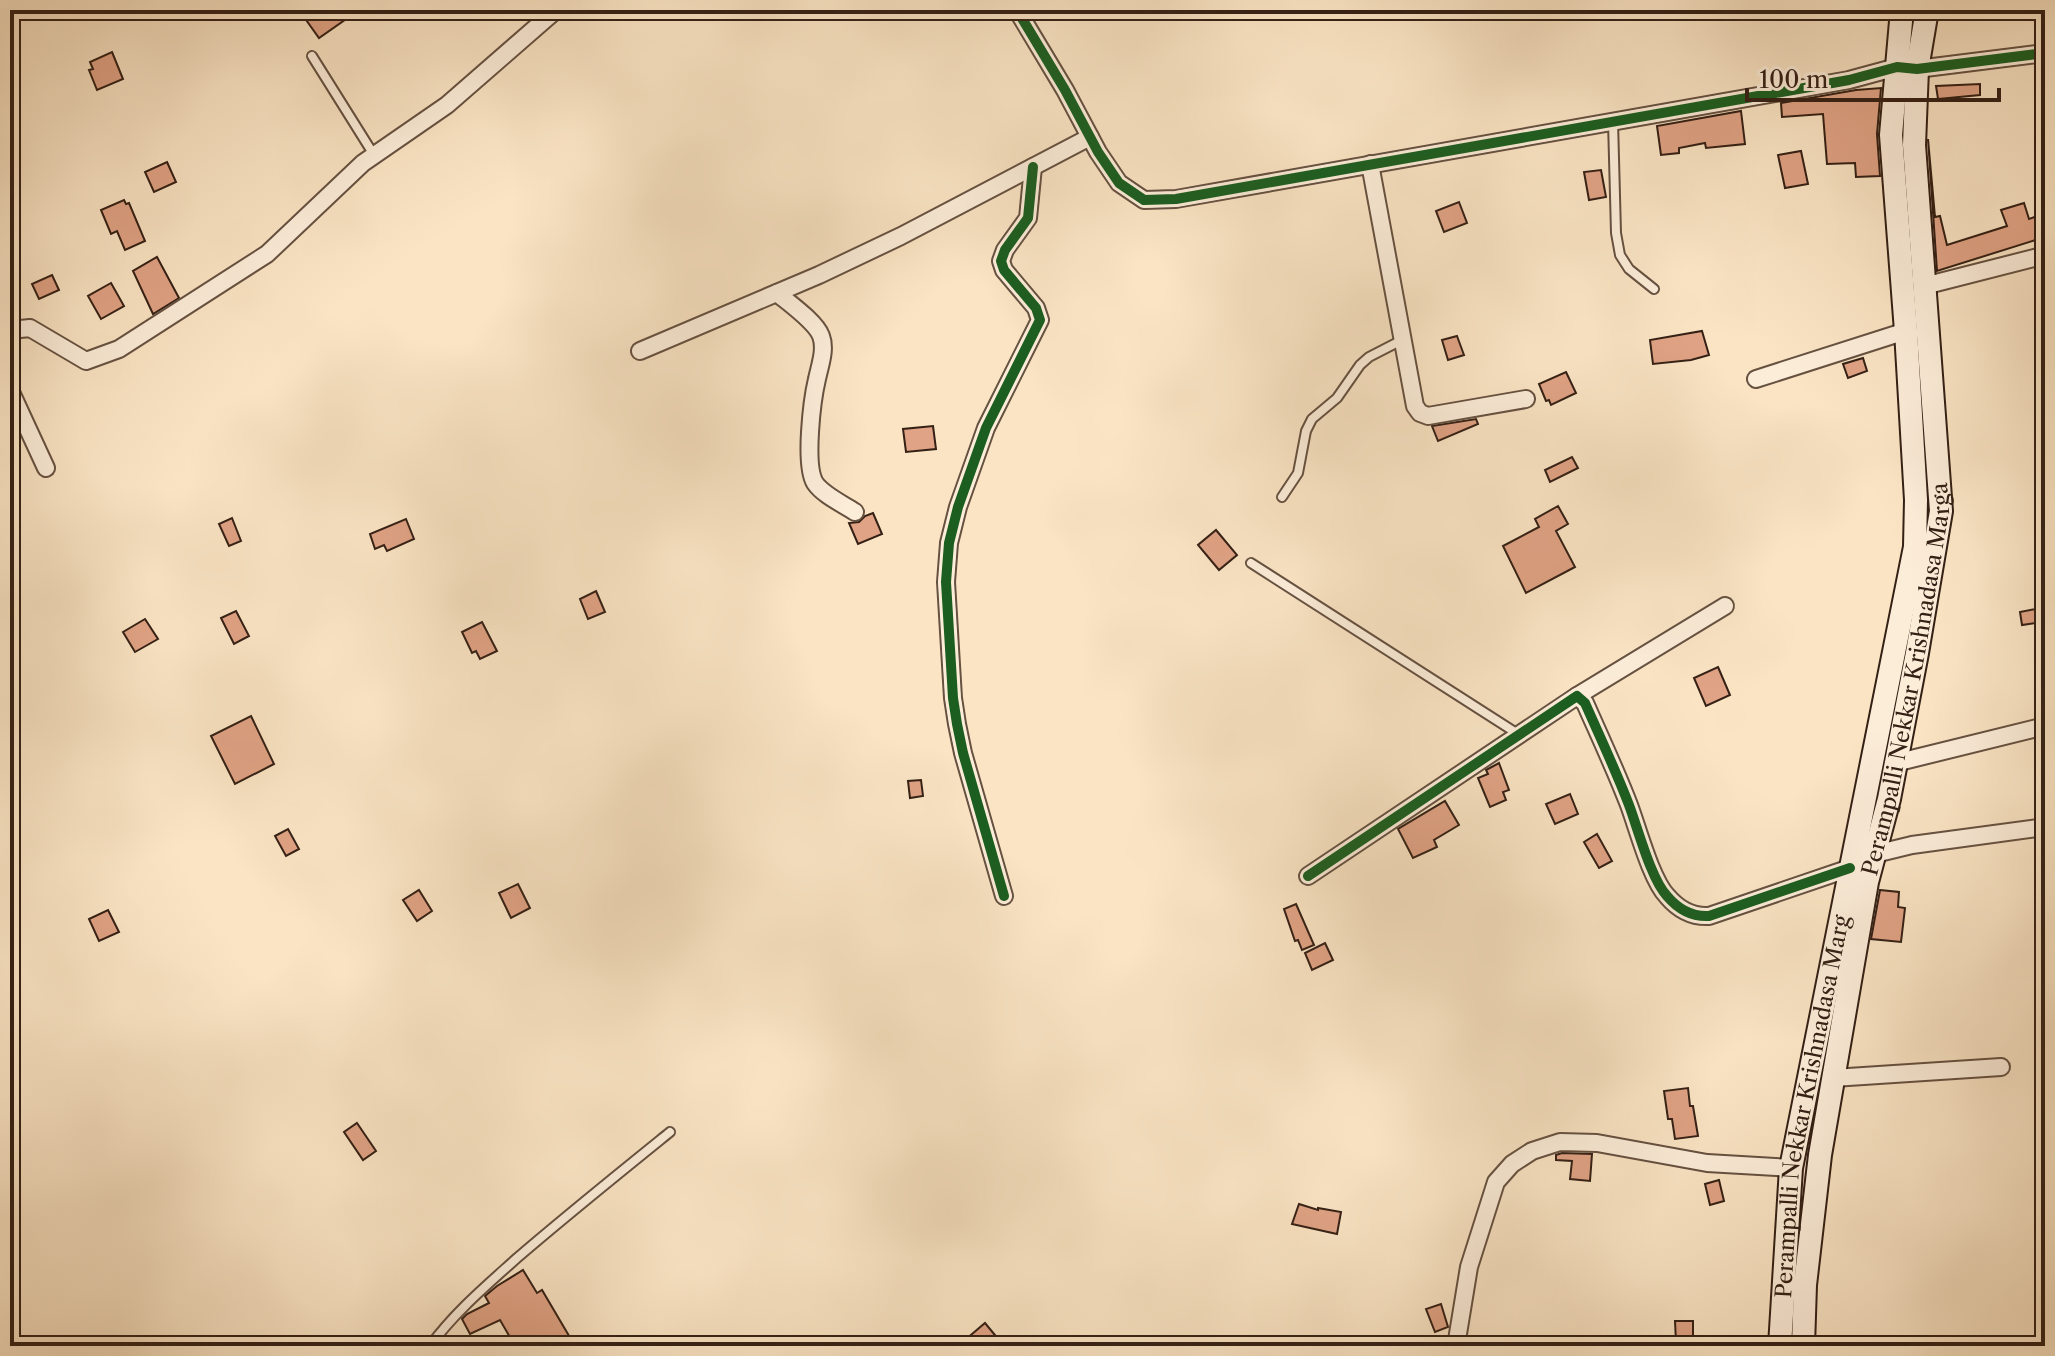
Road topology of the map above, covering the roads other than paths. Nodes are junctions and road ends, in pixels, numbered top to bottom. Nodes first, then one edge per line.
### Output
1 (1017, 10) edge
2 (1902, 10) edge
3 (1927, 10) edge
4 (549, 12) edge
5 (2045, 53) edge
6 (312, 56) dead end
7 (1907, 68) junction
8 (1613, 121) junction
9 (1090, 137) junction
10 (374, 155) junction
11 (1370, 164) junction
12 (1033, 167) junction
13 (2045, 260) edge
14 (1924, 286) junction
15 (1654, 289) dead end
16 (777, 293) junction
17 (10, 330) edge
18 (1906, 331) junction
19 (1403, 340) junction
20 (640, 351) dead end
21 (1756, 379) dead end
22 (10, 390) edge
23 (1526, 399) dead end
24 (46, 468) dead end
25 (1282, 497) dead end
26 (855, 512) dead end
27 (1251, 563) dead end
28 (1725, 606) dead end
29 (1577, 696) junction
30 (2045, 726) edge
31 (1518, 734) junction
32 (1895, 763) junction
33 (2045, 827) edge
34 (1875, 854) junction
35 (1850, 868) junction
36 (1308, 876) dead end
37 (1004, 896) dead end
38 (2001, 1067) dead end
39 (1833, 1078) junction
40 (670, 1132) dead end
41 (1791, 1168) junction
42 (430, 1346) edge
43 (1456, 1346) edge
44 (1780, 1346) edge
45 (1803, 1346) edge

1 - 9 street
2 - 7 main road, Perampalli Nekkar Krishnadasa Marg
3 - 7 main road, Perampalli Nekkar Krishnadasa Marga
4 - 10 street
5 - 7 street
6 - 10 lane
7 - 8 street
7 - 14 main road, Perampalli Nekkar Krishnadasa Marga
7 - 18 main road, Perampalli Nekkar Krishnadasa Marg
8 - 11 street
8 - 15 lane
9 - 11 street
9 - 12 street
10 - 17 street
11 - 19 street
12 - 16 street
12 - 37 street
13 - 14 street
14 - 32 main road, Perampalli Nekkar Krishnadasa Marga
16 - 20 street
16 - 26 street
18 - 21 street
18 - 35 main road, Perampalli Nekkar Krishnadasa Marg
19 - 23 street
19 - 25 lane
22 - 24 street
27 - 31 lane
28 - 29 street
29 - 31 street
29 - 35 street
30 - 32 street
31 - 36 street
32 - 34 main road, Perampalli Nekkar Krishnadasa Marga
33 - 34 street
34 - 39 main road, Perampalli Nekkar Krishnadasa Marga
35 - 41 main road, Perampalli Nekkar Krishnadasa Marg
38 - 39 street
39 - 45 main road, Perampalli Nekkar Krishnadasa Marga
40 - 42 lane
41 - 43 street
41 - 44 main road, Perampalli Nekkar Krishnadasa Marg

